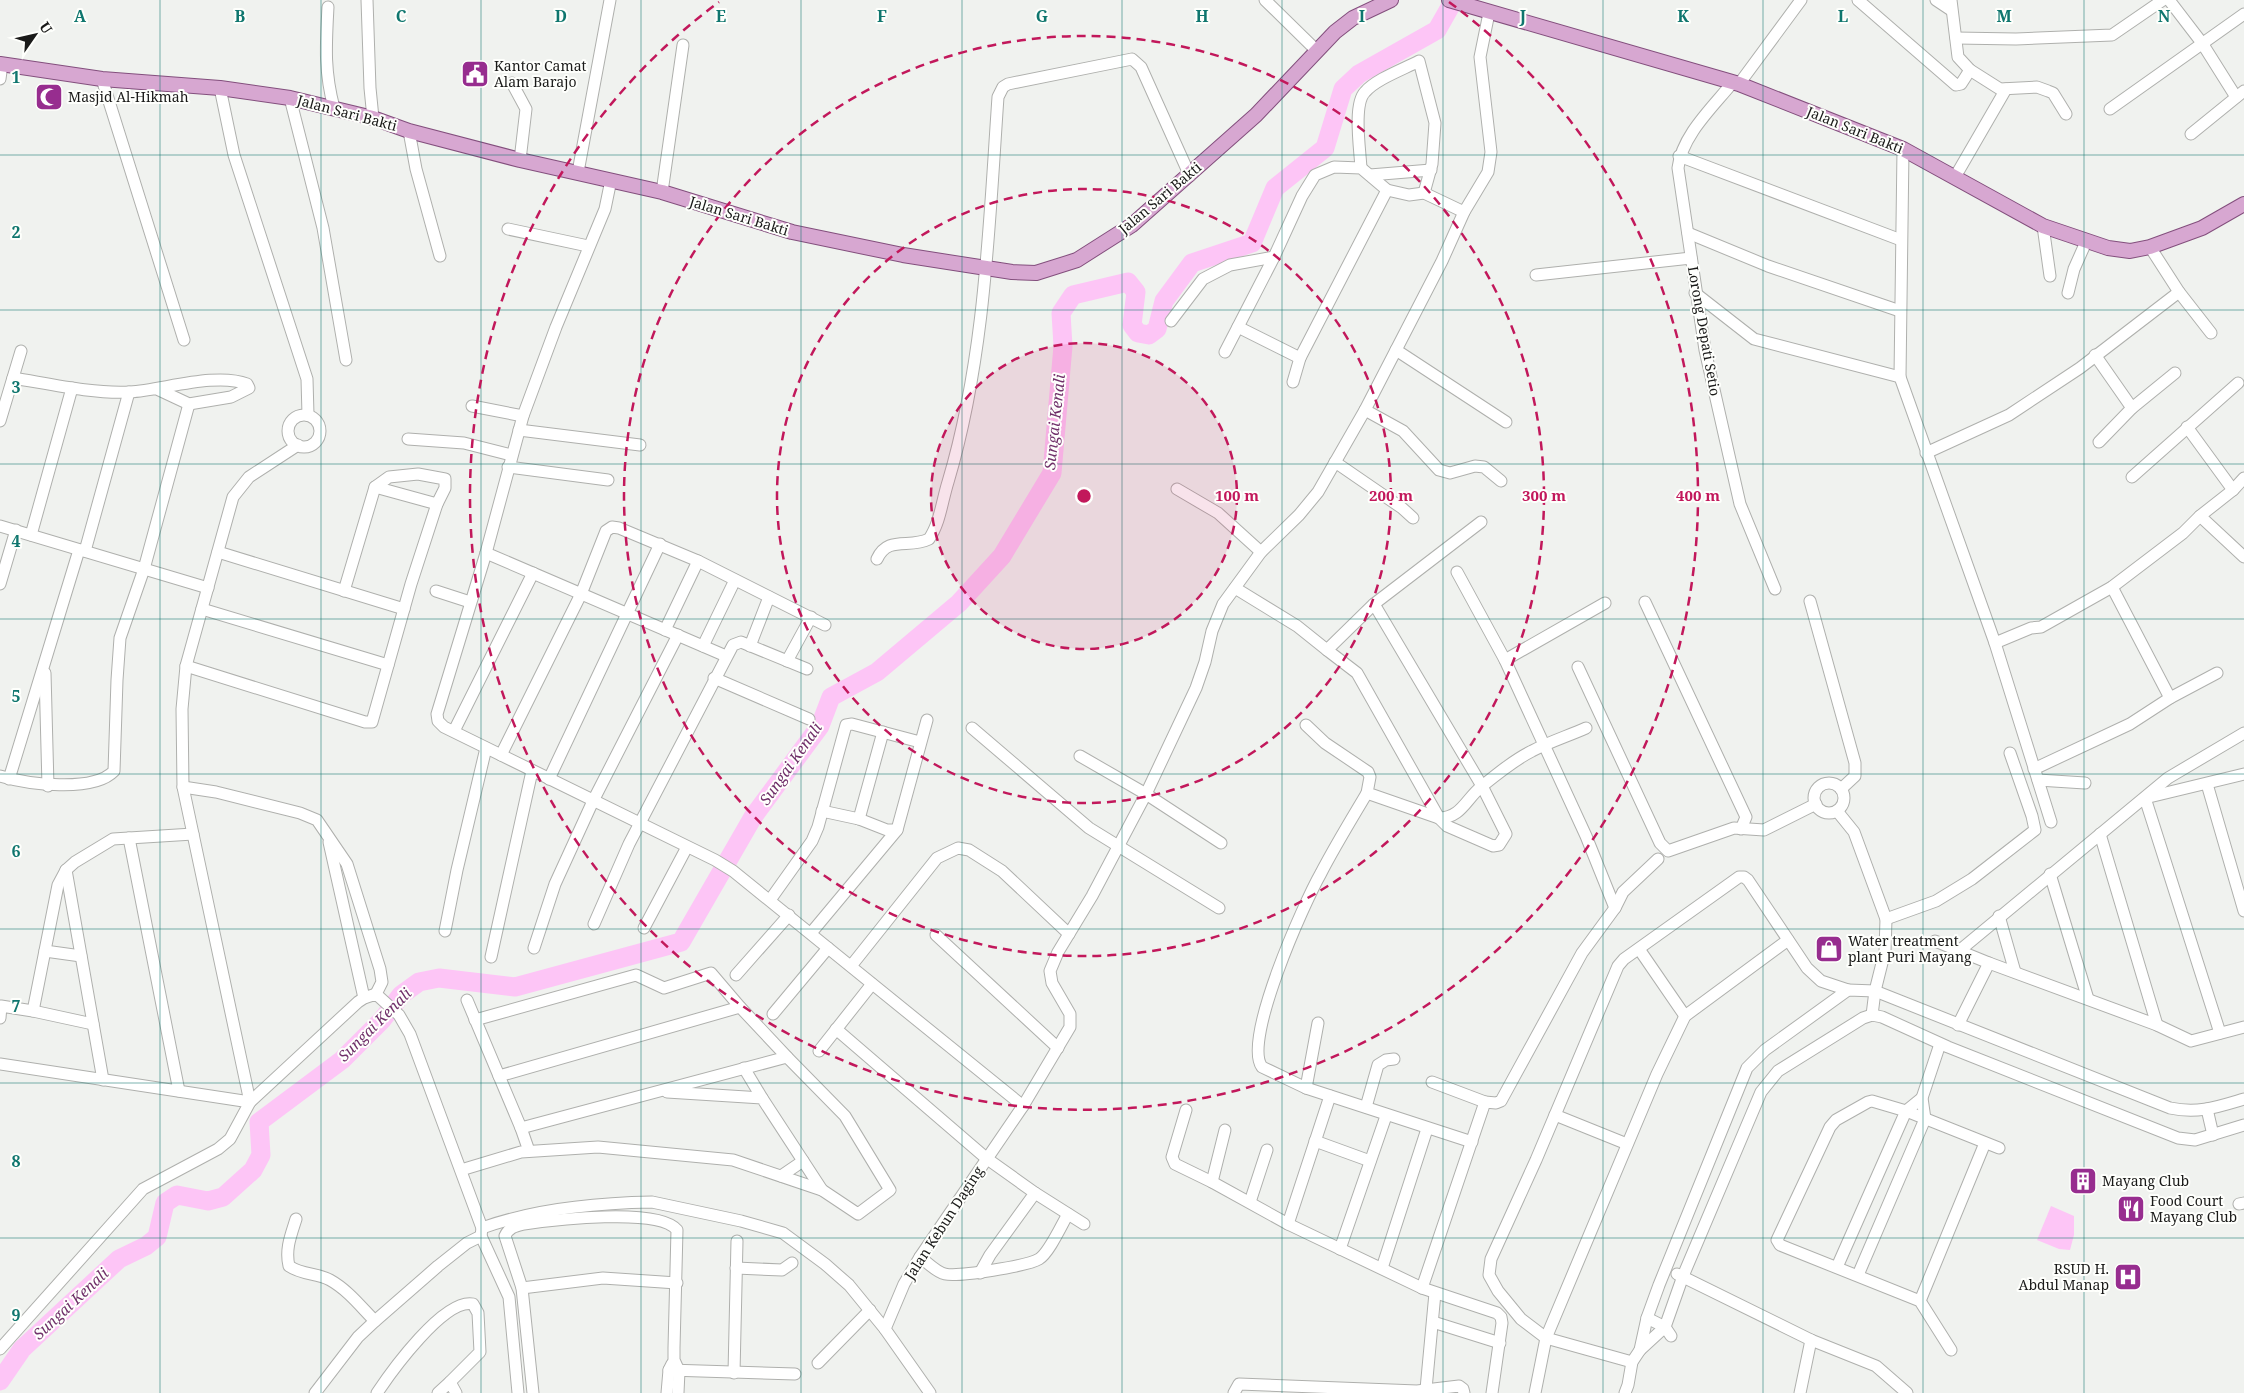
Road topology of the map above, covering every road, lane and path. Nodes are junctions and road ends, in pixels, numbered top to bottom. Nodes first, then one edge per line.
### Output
1 (367, 0) edge
2 (610, 0) edge
3 (1265, 0) edge
4 (1391, 0) edge
5 (1450, 0) edge
6 (1801, 0) edge
7 (1858, 0) edge
8 (1936, 0) edge
9 (2163, 0) edge
10 (2169, 0) edge
11 (1472, 4) edge
12 (1951, 5) edge
13 (328, 7) dead end
14 (1489, 13) junction
15 (2244, 14) edge
16 (1956, 38) junction
17 (2202, 43) junction
18 (683, 45) dead end
19 (1316, 50) junction
20 (1, 64) edge
21 (1970, 70) junction
22 (0, 79) edge
23 (102, 79) junction
24 (512, 83) dead end
25 (1736, 83) junction
26 (220, 88) junction
27 (2006, 89) junction
28 (2240, 94) edge
29 (290, 98) junction
30 (334, 108) junction
31 (2110, 109) dead end
32 (2066, 114) dead end
33 (373, 118) junction
34 (409, 131) junction
35 (2191, 134) dead end
36 (1903, 149) junction
37 (1679, 156) junction
38 (520, 160) junction
39 (1431, 170) junction
40 (1365, 171) junction
41 (578, 172) junction
42 (1190, 176) junction
43 (1955, 177) junction
44 (611, 180) junction
45 (1387, 190) junction
46 (662, 192) junction
47 (1424, 193) junction
48 (2244, 204) edge
49 (1464, 212) junction
50 (2043, 226) junction
51 (508, 229) dead end
52 (1688, 233) junction
53 (1901, 240) junction
54 (2086, 242) junction
55 (588, 246) junction
56 (2150, 247) junction
57 (440, 256) dead end
58 (1274, 257) junction
59 (1690, 258) junction
60 (986, 266) junction
61 (1536, 275) dead end
62 (2050, 276) dead end
63 (2179, 292) junction
64 (1695, 293) junction
65 (2068, 293) dead end
66 (1900, 311) junction
67 (1171, 321) dead end
68 (1238, 327) junction
69 (2212, 333) dead end
70 (184, 340) dead end
71 (1396, 350) junction
72 (21, 351) dead end
73 (1225, 352) dead end
74 (2095, 355) junction
75 (1300, 358) junction
76 (346, 360) dead end
77 (2175, 373) dead end
78 (1900, 377) junction
79 (13, 378) junction
80 (1293, 382) dead end
81 (2238, 383) dead end
82 (72, 388) junction
83 (157, 389) junction
84 (129, 392) junction
85 (190, 404) junction
86 (472, 406) dead end
87 (2132, 408) junction
88 (1365, 410) junction
89 (308, 415) junction
90 (523, 416) junction
91 (0, 421) edge
92 (1506, 422) dead end
93 (2188, 427) junction
94 (520, 430) junction
95 (408, 439) dead end
96 (2099, 442) dead end
97 (298, 445) junction
98 (640, 446) dead end
99 (1926, 453) junction
100 (511, 455) junction
101 (1335, 462) junction
102 (508, 467) junction
103 (2132, 477) dead end
104 (2244, 478) edge
105 (608, 480) dead end
106 (1501, 481) dead end
107 (376, 487) junction
108 (1177, 489) dead end
109 (2234, 490) junction
110 (437, 504) junction
111 (2200, 516) junction
112 (1413, 518) dead end
113 (1481, 522) dead end
114 (0, 526) edge
115 (16, 530) junction
116 (31, 535) junction
117 (660, 544) junction
118 (82, 550) junction
119 (218, 552) junction
120 (1261, 552) junction
121 (486, 553) junction
122 (2244, 557) edge
123 (877, 559) dead end
124 (698, 561) junction
125 (144, 569) junction
126 (1457, 572) dead end
127 (533, 573) junction
128 (734, 580) junction
129 (0, 584) edge
130 (2112, 587) junction
131 (208, 588) junction
132 (1235, 588) junction
133 (1775, 589) dead end
134 (344, 591) junction
135 (436, 591) dead end
136 (581, 594) junction
137 (769, 597) junction
138 (1810, 601) dead end
139 (470, 602) junction
140 (1645, 602) dead end
141 (1605, 603) dead end
142 (1374, 604) junction
143 (202, 609) junction
144 (404, 609) junction
145 (627, 614) junction
146 (811, 617) junction
147 (825, 625) dead end
148 (665, 630) junction
149 (678, 636) junction
150 (1995, 643) junction
151 (703, 646) junction
152 (750, 646) junction
153 (1326, 650) junction
154 (726, 656) junction
155 (787, 660) junction
156 (1505, 660) junction
157 (45, 664) junction
158 (388, 665) junction
159 (186, 666) junction
160 (1578, 668) dead end
161 (807, 669) dead end
162 (2216, 673) dead end
163 (714, 678) junction
164 (2170, 698) junction
165 (809, 719) dead end
166 (928, 720) dead end
167 (1306, 725) dead end
168 (972, 728) dead end
169 (1586, 728) dead end
170 (454, 731) junction
171 (883, 732) junction
172 (2244, 733) edge
173 (920, 742) junction
174 (1544, 746) junction
175 (486, 748) junction
176 (2010, 753) dead end
177 (501, 755) junction
178 (1080, 756) dead end
179 (2034, 769) junction
180 (532, 771) junction
181 (2244, 774) edge
182 (5, 778) edge
183 (549, 779) junction
184 (2038, 780) junction
185 (2085, 783) dead end
186 (2206, 784) junction
187 (48, 786) junction
188 (1482, 786) junction
189 (183, 787) junction
190 (1841, 789) junction
191 (1367, 793) junction
192 (1146, 794) junction
193 (2145, 798) junction
194 (593, 801) junction
195 (1816, 804) junction
196 (822, 811) junction
197 (1837, 811) junction
198 (1439, 818) junction
199 (859, 819) junction
200 (2051, 822) dead end
201 (640, 823) junction
202 (1741, 828) junction
203 (897, 830) junction
204 (193, 834) junction
205 (2100, 834) junction
206 (129, 838) junction
207 (328, 838) junction
208 (1221, 843) dead end
209 (1119, 846) junction
210 (687, 847) junction
211 (1658, 859) dead end
212 (66, 870) junction
213 (2050, 874) junction
214 (770, 900) junction
215 (1219, 908) dead end
216 (1615, 908) junction
217 (2244, 911) edge
218 (789, 915) junction
219 (1999, 916) junction
220 (1886, 919) junction
221 (594, 924) dead end
222 (644, 928) dead end
223 (446, 931) dead end
224 (811, 933) junction
225 (1069, 934) junction
226 (936, 935) dead end
227 (1788, 940) junction
228 (1935, 940) dead end
229 (534, 948) dead end
230 (828, 948) junction
231 (1639, 949) junction
232 (45, 951) junction
233 (1959, 951) junction
234 (81, 956) junction
235 (491, 958) dead end
236 (1989, 964) junction
237 (851, 966) junction
238 (2016, 972) junction
239 (736, 975) dead end
240 (872, 984) junction
241 (1848, 990) junction
242 (1875, 992) junction
243 (380, 997) junction
244 (364, 998) junction
245 (467, 1000) dead end
246 (2088, 1000) junction
247 (740, 1007) junction
248 (33, 1011) junction
249 (772, 1014) dead end
250 (1685, 1016) junction
251 (1872, 1016) junction
252 (0, 1018) edge
253 (475, 1020) junction
254 (1318, 1023) dead end
255 (93, 1024) junction
256 (1958, 1025) junction
257 (2157, 1025) junction
258 (2244, 1027) edge
259 (836, 1029) junction
260 (2220, 1033) junction
261 (1940, 1044) junction
262 (1058, 1048) junction
263 (819, 1051) dead end
264 (787, 1057) junction
265 (1394, 1059) dead end
266 (0, 1064) edge
267 (744, 1068) junction
268 (499, 1076) junction
269 (103, 1080) junction
270 (1432, 1082) dead end
271 (1306, 1088) junction
272 (179, 1091) junction
273 (658, 1091) junction
274 (1330, 1096) junction
275 (762, 1098) junction
276 (1922, 1098) junction
277 (2244, 1099) edge
278 (250, 1102) junction
279 (1485, 1102) junction
280 (1023, 1106) junction
281 (1366, 1107) junction
282 (2207, 1109) junction
283 (1186, 1110) dead end
284 (1906, 1111) junction
285 (1555, 1115) junction
286 (1386, 1116) junction
287 (1924, 1119) junction
288 (2244, 1125) edge
289 (521, 1128) junction
290 (1428, 1129) junction
291 (1224, 1130) dead end
292 (2214, 1135) junction
293 (1315, 1141) junction
294 (1472, 1142) junction
295 (1985, 1143) junction
296 (1627, 1144) junction
297 (1999, 1148) dead end
298 (1267, 1150) dead end
299 (528, 1151) junction
300 (986, 1158) junction
301 (803, 1160) junction
302 (1370, 1161) junction
303 (461, 1170) junction
304 (781, 1176) junction
305 (1212, 1182) junction
306 (822, 1190) junction
307 (1036, 1193) junction
308 (1250, 1202) junction
309 (1068, 1214) junction
310 (296, 1219) dead end
311 (1084, 1224) dead end
312 (1288, 1224) junction
313 (482, 1232) junction
314 (737, 1240) dead end
315 (1340, 1248) junction
316 (920, 1256) junction
317 (792, 1263) dead end
318 (1837, 1267) junction
319 (736, 1268) junction
320 (1382, 1268) junction
321 (1666, 1270) junction
322 (980, 1273) junction
323 (1858, 1275) junction
324 (1682, 1276) junction
325 (677, 1283) junction
326 (522, 1288) junction
327 (1422, 1288) junction
328 (1435, 1293) junction
329 (1920, 1301) junction
330 (870, 1310) junction
331 (1647, 1318) junction
332 (375, 1320) junction
333 (1433, 1322) junction
334 (885, 1329) junction
335 (1668, 1331) junction
336 (1546, 1338) junction
337 (1811, 1340) junction
338 (1500, 1343) junction
339 (0, 1349) edge
340 (1640, 1350) junction
341 (1951, 1350) dead end
342 (1632, 1362) junction
343 (818, 1363) dead end
344 (674, 1367) junction
345 (734, 1373) junction
346 (796, 1374) dead end
347 (450, 1382) junction
348 (1275, 1390) edge
349 (1420, 1391) edge
350 (317, 1393) edge
351 (377, 1393) edge
352 (438, 1393) edge
353 (456, 1393) edge
354 (518, 1393) edge
355 (534, 1393) edge
356 (667, 1393) edge
357 (678, 1393) edge
358 (930, 1393) edge
359 (1234, 1393) edge
360 (1464, 1393) edge
361 (1492, 1393) edge
362 (1536, 1393) edge
363 (1624, 1393) edge
364 (1800, 1393) edge
365 (1907, 1393) edge

1 - 33 street
2 - 41 street
3 - 19 street
4 - 19 main road, Jalan Sari Bakti
5 - 11 main road, Jalan Sari Bakti
6 - 25 street
7 - 21 street
8 - 12 street
9 - 16 street
10 - 17 street
11 - 14 main road, Jalan Sari Bakti
12 - 16 street
13 - 30 street
14 - 25 main road, Jalan Sari Bakti
14 - 49 street
15 - 17 street
16 - 21 street
17 - 28 street
17 - 31 street
18 - 46 street
19 - 42 main road, Jalan Sari Bakti
20 - 22 street
20 - 23 main road, Jalan Sari Bakti
21 - 27 street
23 - 26 main road, Jalan Sari Bakti
23 - 70 street
24 - 38 street
25 - 36 main road, Jalan Sari Bakti
25 - 37 street
26 - 29 main road, Jalan Sari Bakti
26 - 89 street
27 - 32 street
27 - 43 street
28 - 35 street
29 - 30 main road, Jalan Sari Bakti
29 - 76 street
30 - 33 main road, Jalan Sari Bakti
33 - 34 main road, Jalan Sari Bakti
34 - 38 main road, Jalan Sari Bakti
34 - 57 street
36 - 43 main road, Jalan Sari Bakti
36 - 53 street
37 - 52 street, Lorong Depati Setio
37 - 53 street
38 - 41 main road, Jalan Sari Bakti
39 - 40 street
39 - 40 street
39 - 47 street
40 - 45 street
40 - 58 street
41 - 44 main road, Jalan Sari Bakti
42 - 60 main road, Jalan Sari Bakti
42 - 60 street
43 - 50 main road, Jalan Sari Bakti
44 - 46 main road, Jalan Sari Bakti
44 - 55 street
45 - 47 street
45 - 75 street
46 - 60 main road, Jalan Sari Bakti
47 - 49 street
48 - 56 main road, Jalan Sari Bakti
49 - 71 street
50 - 54 main road, Jalan Sari Bakti
50 - 62 street
51 - 55 street
52 - 59 street, Lorong Depati Setio
52 - 66 street
53 - 66 street
54 - 56 main road, Jalan Sari Bakti
54 - 65 street
55 - 90 street
56 - 63 street
58 - 67 street
58 - 68 street
59 - 61 street
59 - 64 street, Lorong Depati Setio
60 - 123 street
63 - 69 street
63 - 74 street
64 - 78 street
64 - 133 street, Lorong Depati Setio
66 - 78 street
68 - 73 street
68 - 75 street
71 - 88 street
71 - 92 street
72 - 79 street
74 - 87 street
74 - 99 street
75 - 80 street
77 - 87 street
78 - 99 street
79 - 82 street
79 - 91 street
81 - 93 street
82 - 84 street
82 - 116 street
83 - 84 street
83 - 85 street
83 - 85 street
84 - 118 street
85 - 125 street
86 - 90 street
87 - 96 street
88 - 101 street
88 - 106 street
89 - 97 street
89 - 97 street
90 - 94 street
93 - 103 street
93 - 109 street
94 - 98 street
94 - 100 street
95 - 100 street
97 - 119 street
99 - 150 street
100 - 102 street
101 - 112 street
101 - 120 street
102 - 105 street
102 - 121 street
104 - 109 street
107 - 110 street
107 - 110 street
107 - 134 street
108 - 120 street
109 - 111 street
110 - 144 street
111 - 122 street
111 - 130 street
113 - 142 street
114 - 115 street
115 - 116 street
115 - 129 street
116 - 118 street
117 - 124 street
117 - 136 street
117 - 145 street
118 - 125 street
118 - 157 street
119 - 131 street
119 - 134 street
120 - 132 street
121 - 127 street
121 - 139 street
124 - 128 street
124 - 148 street
125 - 131 street
125 - 187 street
126 - 156 street
127 - 136 street
127 - 170 street
128 - 137 street
128 - 151 street
130 - 150 street
130 - 164 street
131 - 143 street
132 - 153 street
132 - 192 street
134 - 144 street
135 - 139 street
136 - 145 street
136 - 177 street
137 - 146 street
137 - 152 street
138 - 190 street
139 - 170 street
140 - 202 street
141 - 156 street
142 - 153 street
142 - 188 street
143 - 158 street
143 - 159 street
144 - 158 street
145 - 148 street
145 - 183 street
146 - 147 street
146 - 155 street
148 - 149 street
149 - 151 street
149 - 194 street
150 - 179 street
151 - 154 street
152 - 154 street
152 - 155 street
153 - 198 street
154 - 163 street
155 - 161 street
156 - 174 street
157 - 182 street
157 - 187 street
158 - 159 street
159 - 189 street
160 - 202 street
162 - 164 street
163 - 165 street
163 - 201 street
164 - 179 street
166 - 173 street
167 - 191 street
168 - 209 street
169 - 174 street
170 - 175 street
171 - 173 street
171 - 196 street
171 - 199 street
172 - 193 street
173 - 203 street
174 - 188 street
174 - 216 street
175 - 177 street
175 - 223 street
176 - 220 street
177 - 180 street
178 - 192 street
179 - 184 street
180 - 183 street
180 - 235 street
181 - 186 street
182 - 187 street
183 - 194 street
184 - 185 street
184 - 200 street
186 - 193 street
186 - 217 street
188 - 198 street
188 - 198 street
189 - 204 street
189 - 207 street
190 - 195 street
190 - 197 street
191 - 198 street
191 - 271 street
192 - 208 street
192 - 209 street
193 - 205 street
193 - 260 street
194 - 201 street
194 - 229 street
195 - 197 street
195 - 202 street
196 - 199 street
196 - 214 street
197 - 220 street
199 - 203 street
201 - 210 street
201 - 221 street
203 - 224 street
204 - 206 street
204 - 278 street
205 - 213 street
205 - 257 street
206 - 212 street
206 - 272 street
207 - 243 street
207 - 244 street
209 - 215 street
209 - 225 street
210 - 214 street
210 - 222 street
211 - 216 street
212 - 232 street
212 - 234 street
213 - 219 street
213 - 246 street
214 - 218 street
216 - 279 street
218 - 224 street
218 - 239 street
219 - 233 street
219 - 238 street
220 - 242 street
224 - 230 street
225 - 237 street
225 - 262 street, Jalan Kebun Daging
226 - 262 street
227 - 231 street
227 - 241 street
227 - 250 street
228 - 233 street
230 - 237 street
230 - 249 street
231 - 250 street
231 - 285 street
232 - 234 street
232 - 248 street
233 - 236 street
234 - 255 street
236 - 238 street
236 - 256 street
237 - 240 street
238 - 246 street
240 - 259 street
240 - 280 street
241 - 242 street
241 - 321 street
242 - 251 street
242 - 256 street
243 - 244 street
243 - 303 street
244 - 278 street
245 - 253 street
246 - 257 street
247 - 253 street
247 - 264 street
247 - 268 street
248 - 252 street
248 - 255 street
250 - 296 street
251 - 261 street
251 - 324 street
253 - 268 street
254 - 271 street
255 - 269 street
256 - 282 street
257 - 260 street
258 - 260 street
259 - 263 street
259 - 300 street
261 - 276 street
261 - 292 street
262 - 280 street, Jalan Kebun Daging
264 - 267 street
264 - 306 street
265 - 281 street
266 - 269 street
267 - 273 street
267 - 275 street
268 - 289 street
269 - 272 street
270 - 279 street
271 - 274 street
272 - 278 street
273 - 275 street
273 - 289 street
274 - 281 street
274 - 293 street
275 - 301 street
276 - 284 street
276 - 287 street
277 - 282 street
278 - 339 street
279 - 294 street
280 - 300 street, Jalan Kebun Daging
281 - 286 street
282 - 292 street
283 - 305 street
284 - 287 street
284 - 318 street
284 - 318 street
285 - 296 street
285 - 336 street
286 - 290 street
286 - 302 street
287 - 295 street
287 - 323 street
288 - 292 street
289 - 299 street
290 - 294 street
290 - 320 street
291 - 305 street
293 - 302 street
293 - 312 street
294 - 327 street
295 - 297 street
295 - 329 street
296 - 336 street
298 - 308 street
299 - 303 street
299 - 304 street
300 - 307 street
300 - 316 street, Jalan Kebun Daging
301 - 304 street
301 - 306 street
302 - 315 street
303 - 313 street
304 - 306 street
305 - 308 street
307 - 309 street
307 - 322 street
308 - 312 street
309 - 311 street
309 - 322 street
310 - 332 street
312 - 315 street
313 - 330 street
313 - 332 street
313 - 354 street
314 - 319 street
315 - 320 street
316 - 322 street
316 - 334 street, Jalan Kebun Daging
317 - 319 street
318 - 323 street
319 - 345 street
320 - 327 street
321 - 324 street
321 - 331 street
323 - 329 street
324 - 335 street
324 - 337 street
325 - 326 street
325 - 326 street
325 - 344 street
326 - 355 street
327 - 328 street
328 - 333 street
328 - 338 street
329 - 341 street
330 - 334 street
330 - 343 street
331 - 335 street
331 - 340 street
332 - 350 street
333 - 338 street
333 - 349 street
334 - 358 street
335 - 340 street
336 - 342 street
336 - 362 street
337 - 364 street
337 - 365 street
338 - 361 street
340 - 342 street
342 - 363 street
344 - 345 street
344 - 356 street
344 - 357 street
345 - 346 street
347 - 351 street
347 - 352 street
347 - 353 street
348 - 349 street
348 - 359 street
349 - 360 street

